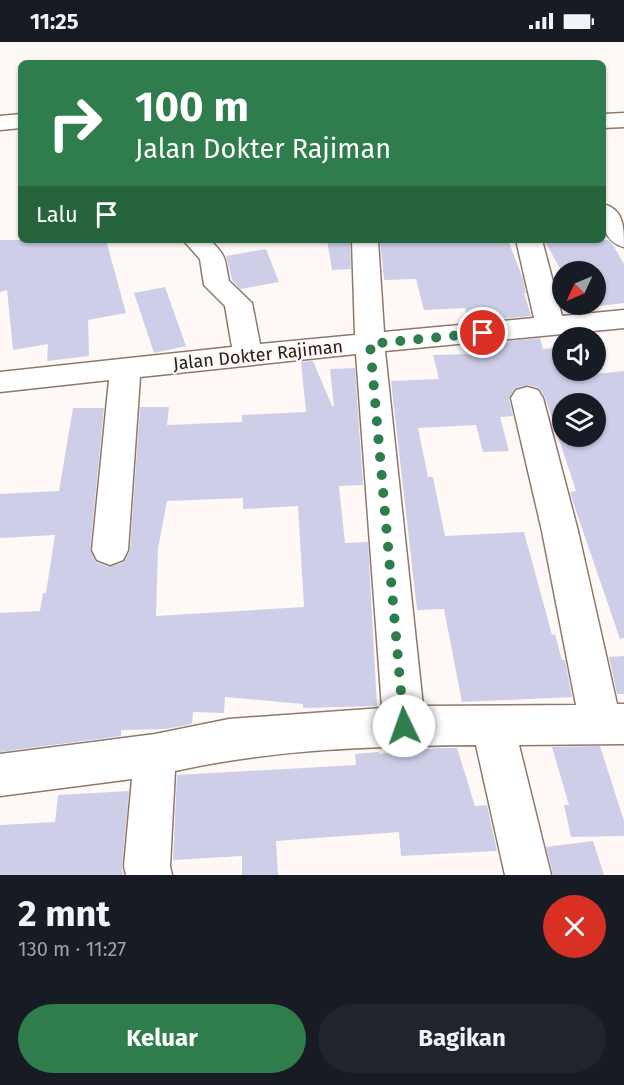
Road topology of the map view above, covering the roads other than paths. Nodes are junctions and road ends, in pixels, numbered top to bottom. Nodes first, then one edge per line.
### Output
1 (624, 120) edge
2 (18, 121) edge
3 (606, 121) edge
4 (0, 123) edge
5 (606, 215) edge
6 (624, 239) edge
7 (199, 243) edge
8 (365, 243) edge
9 (530, 243) edge
10 (624, 320) edge
11 (550, 326) junction
12 (370, 344) junction
13 (248, 355) junction
14 (124, 369) junction
15 (0, 382) edge
16 (527, 399) dead end
17 (110, 550) dead end
18 (493, 724) junction
19 (612, 724) edge
20 (404, 726) junction
21 (155, 755) junction
22 (0, 775) edge
23 (149, 875) edge
24 (528, 875) edge

1 - 3 street
2 - 4 street
5 - 6 street
7 - 13 street
8 - 12 street
9 - 11 street
10 - 11 street, Jalan Dokter Rajiman
11 - 12 street, Jalan Dokter Rajiman
12 - 13 street, Jalan Dokter Rajiman
12 - 20 street
13 - 14 street, Jalan Dokter Rajiman
14 - 15 street, Jalan Dokter Rajiman
14 - 17 street
16 - 19 street
18 - 19 street
18 - 20 street
18 - 24 street
20 - 21 street
21 - 22 street
21 - 23 street

